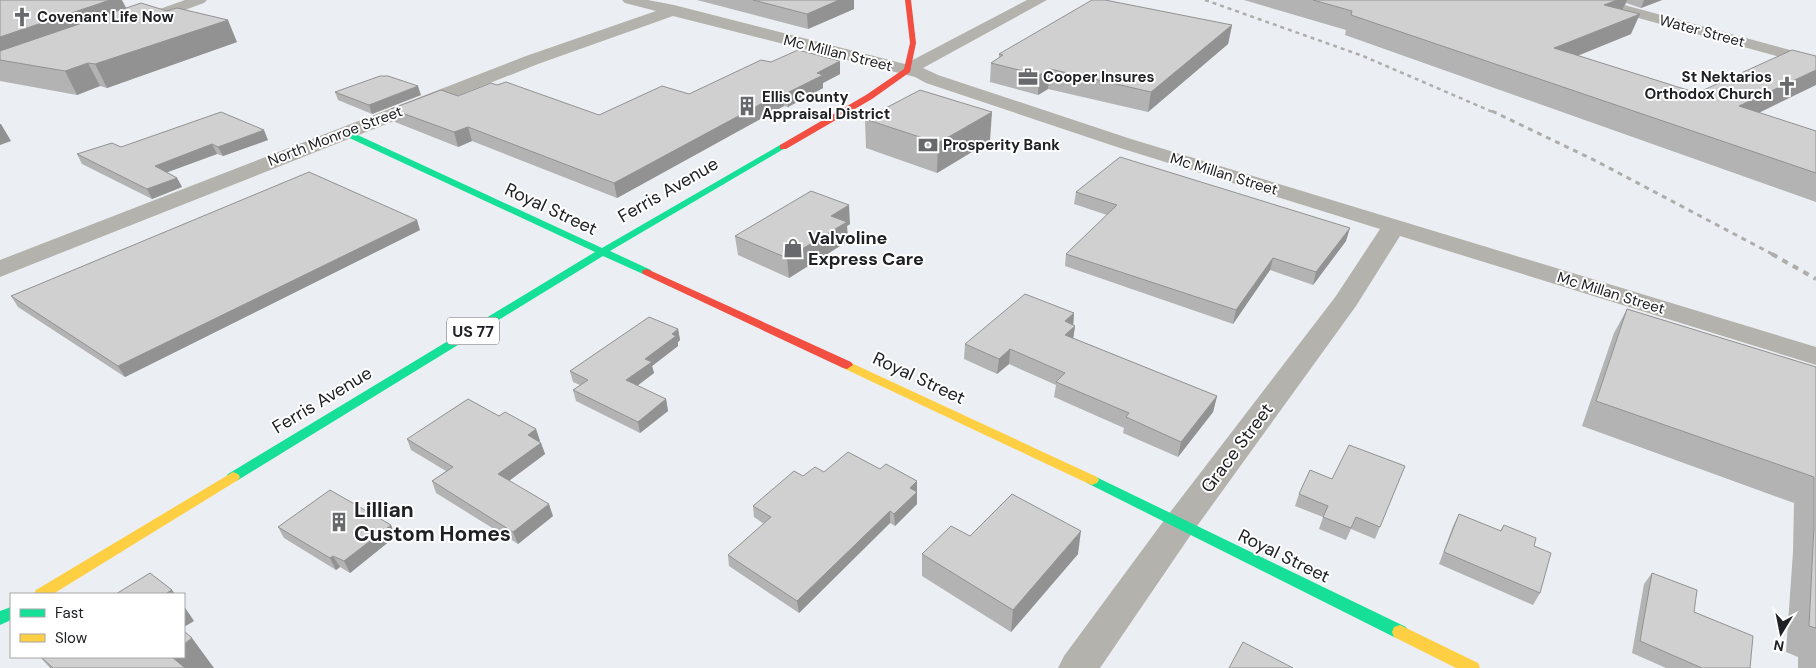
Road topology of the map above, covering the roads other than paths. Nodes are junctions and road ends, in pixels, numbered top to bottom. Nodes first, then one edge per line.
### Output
1 (199, 0) edge
2 (630, 0) edge
3 (701, 0) edge
4 (908, 0) edge
5 (1039, 0) edge
6 (1589, 0) edge
7 (670, 11) junction
8 (116, 30) edge
9 (1816, 62) edge
10 (906, 70) junction
11 (346, 133) junction
12 (1394, 227) junction
13 (602, 252) junction
14 (0, 269) edge
15 (1816, 356) edge
16 (1180, 524) junction
17 (43, 593) edge
18 (1078, 668) edge
19 (1472, 668) edge

1 - 8 street
2 - 7 street, Mc Millan Street
3 - 7 street, North Monroe Street
4 - 10 main road
5 - 10 street, Ferris Avenue
6 - 9 street, Water Street
7 - 10 street, Mc Millan Street
7 - 11 street, North Monroe Street
10 - 12 street, Mc Millan Street
10 - 13 main road, Ferris Avenue / US 77
11 - 13 main road, Royal Street
11 - 14 street, North Monroe Street
12 - 15 street, Mc Millan Street
12 - 16 street, Grace Street
13 - 16 main road, Royal Street
13 - 17 main road, Ferris Avenue / US 77
16 - 18 street, Grace Street
16 - 19 main road, Royal Street

